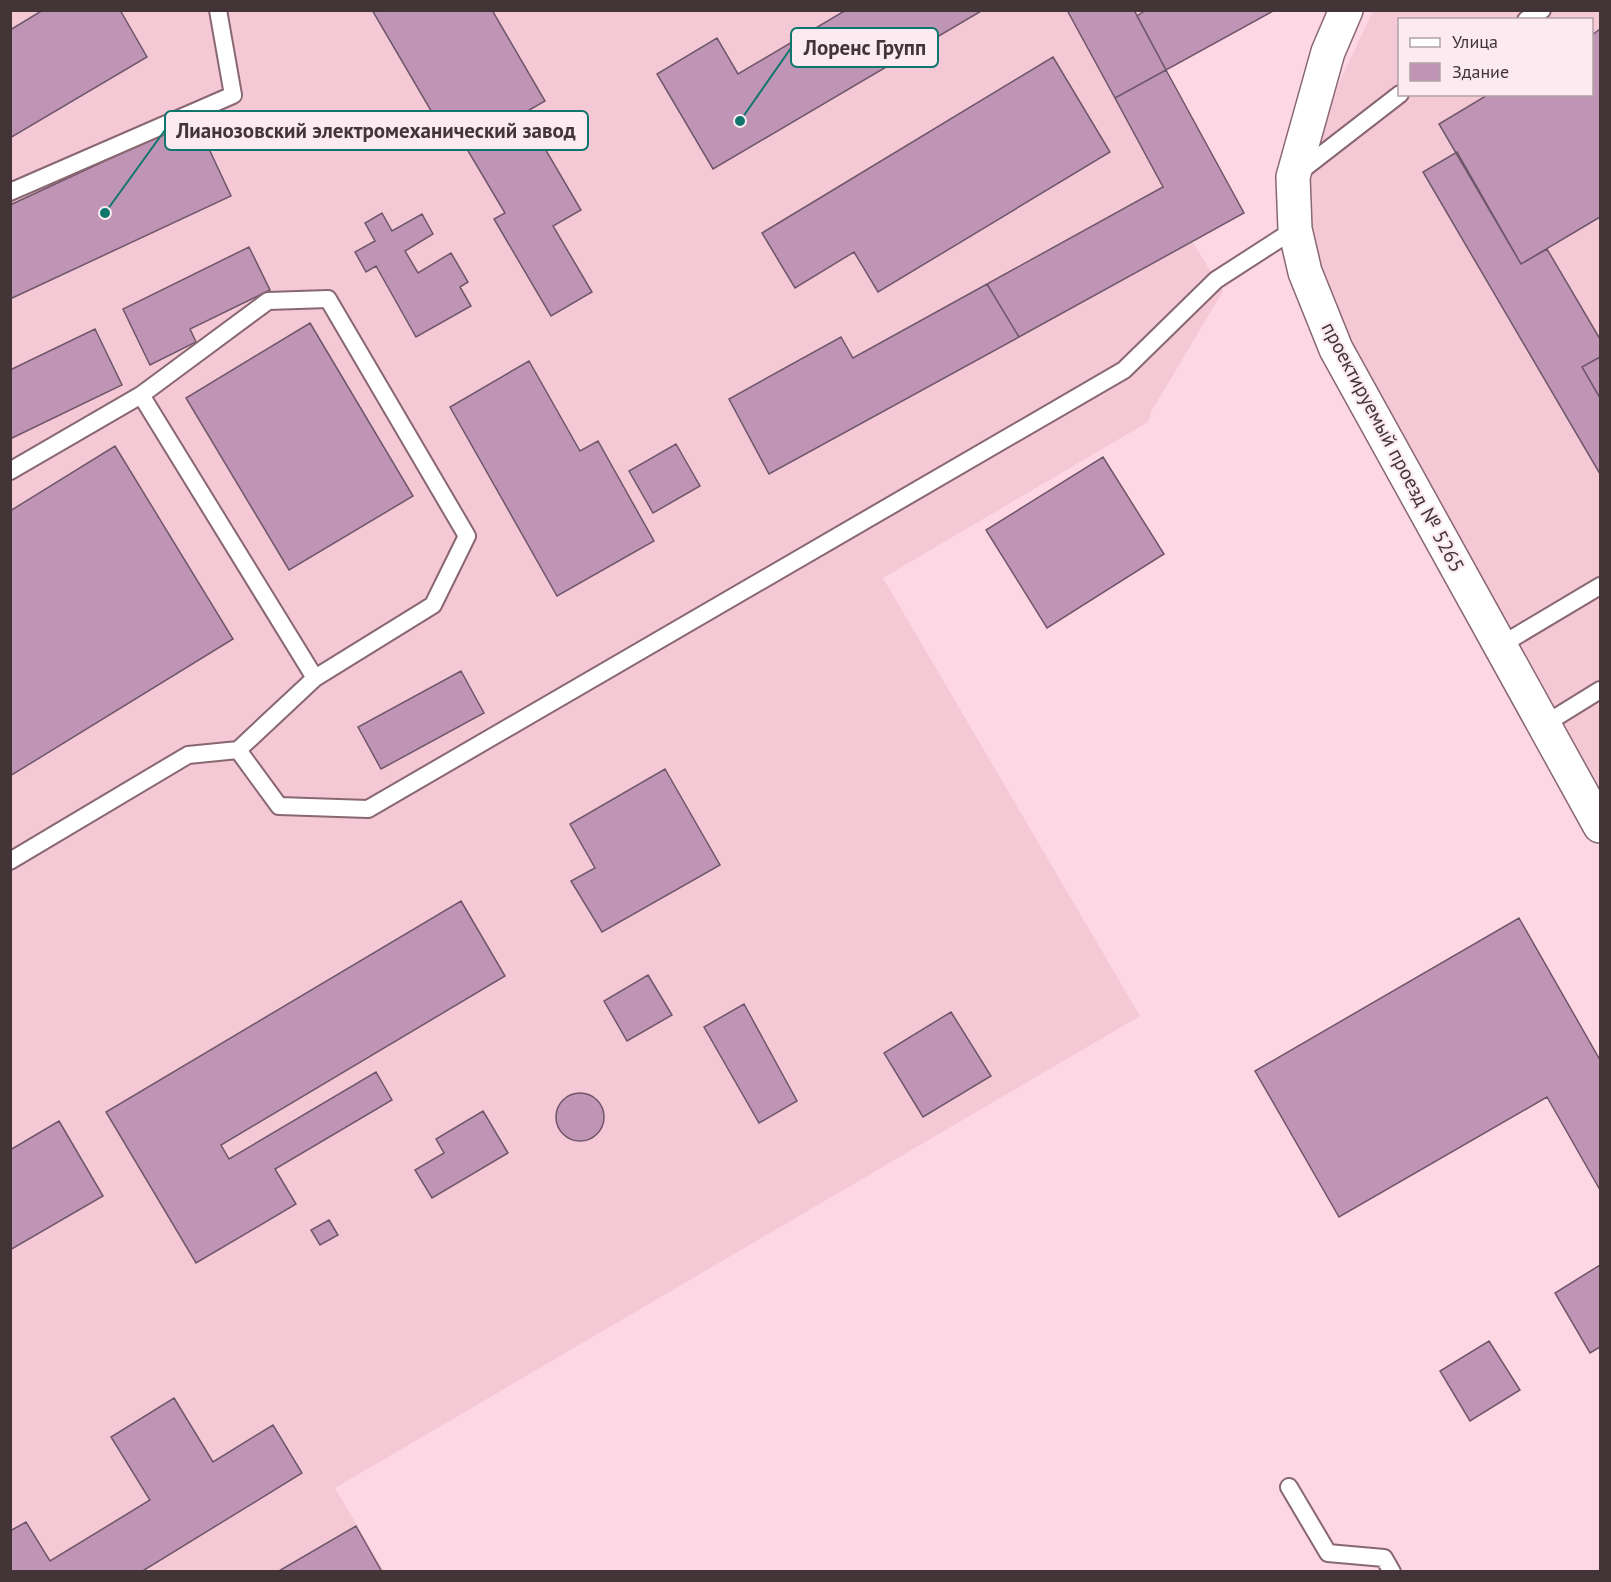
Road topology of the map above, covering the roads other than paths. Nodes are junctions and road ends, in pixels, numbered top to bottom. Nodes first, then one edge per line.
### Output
1 (218, 10) edge
2 (1346, 10) edge
3 (1542, 10) edge
4 (1529, 18) edge
5 (1398, 96) edge
6 (1293, 177) junction
7 (10, 192) edge
8 (1295, 229) junction
9 (141, 395) junction
10 (10, 471) edge
11 (1600, 585) edge
12 (1501, 645) junction
13 (315, 678) junction
14 (1600, 690) edge
15 (1545, 724) junction
16 (238, 750) junction
17 (1600, 826) edge
18 (10, 861) edge
19 (1289, 1488) dead end
20 (1392, 1572) edge

1 - 7 lane
2 - 6 street, проектируемый проезд № 5265
3 - 4 lane
5 - 6 lane
6 - 8 street, проектируемый проезд № 5265
8 - 12 street, проектируемый проезд № 5265
8 - 16 lane
9 - 10 lane
9 - 13 lane
9 - 13 lane
11 - 12 lane
12 - 15 street, проектируемый проезд № 5265
13 - 16 lane
14 - 15 lane
15 - 17 street, проектируемый проезд № 5265
16 - 18 lane
19 - 20 lane

